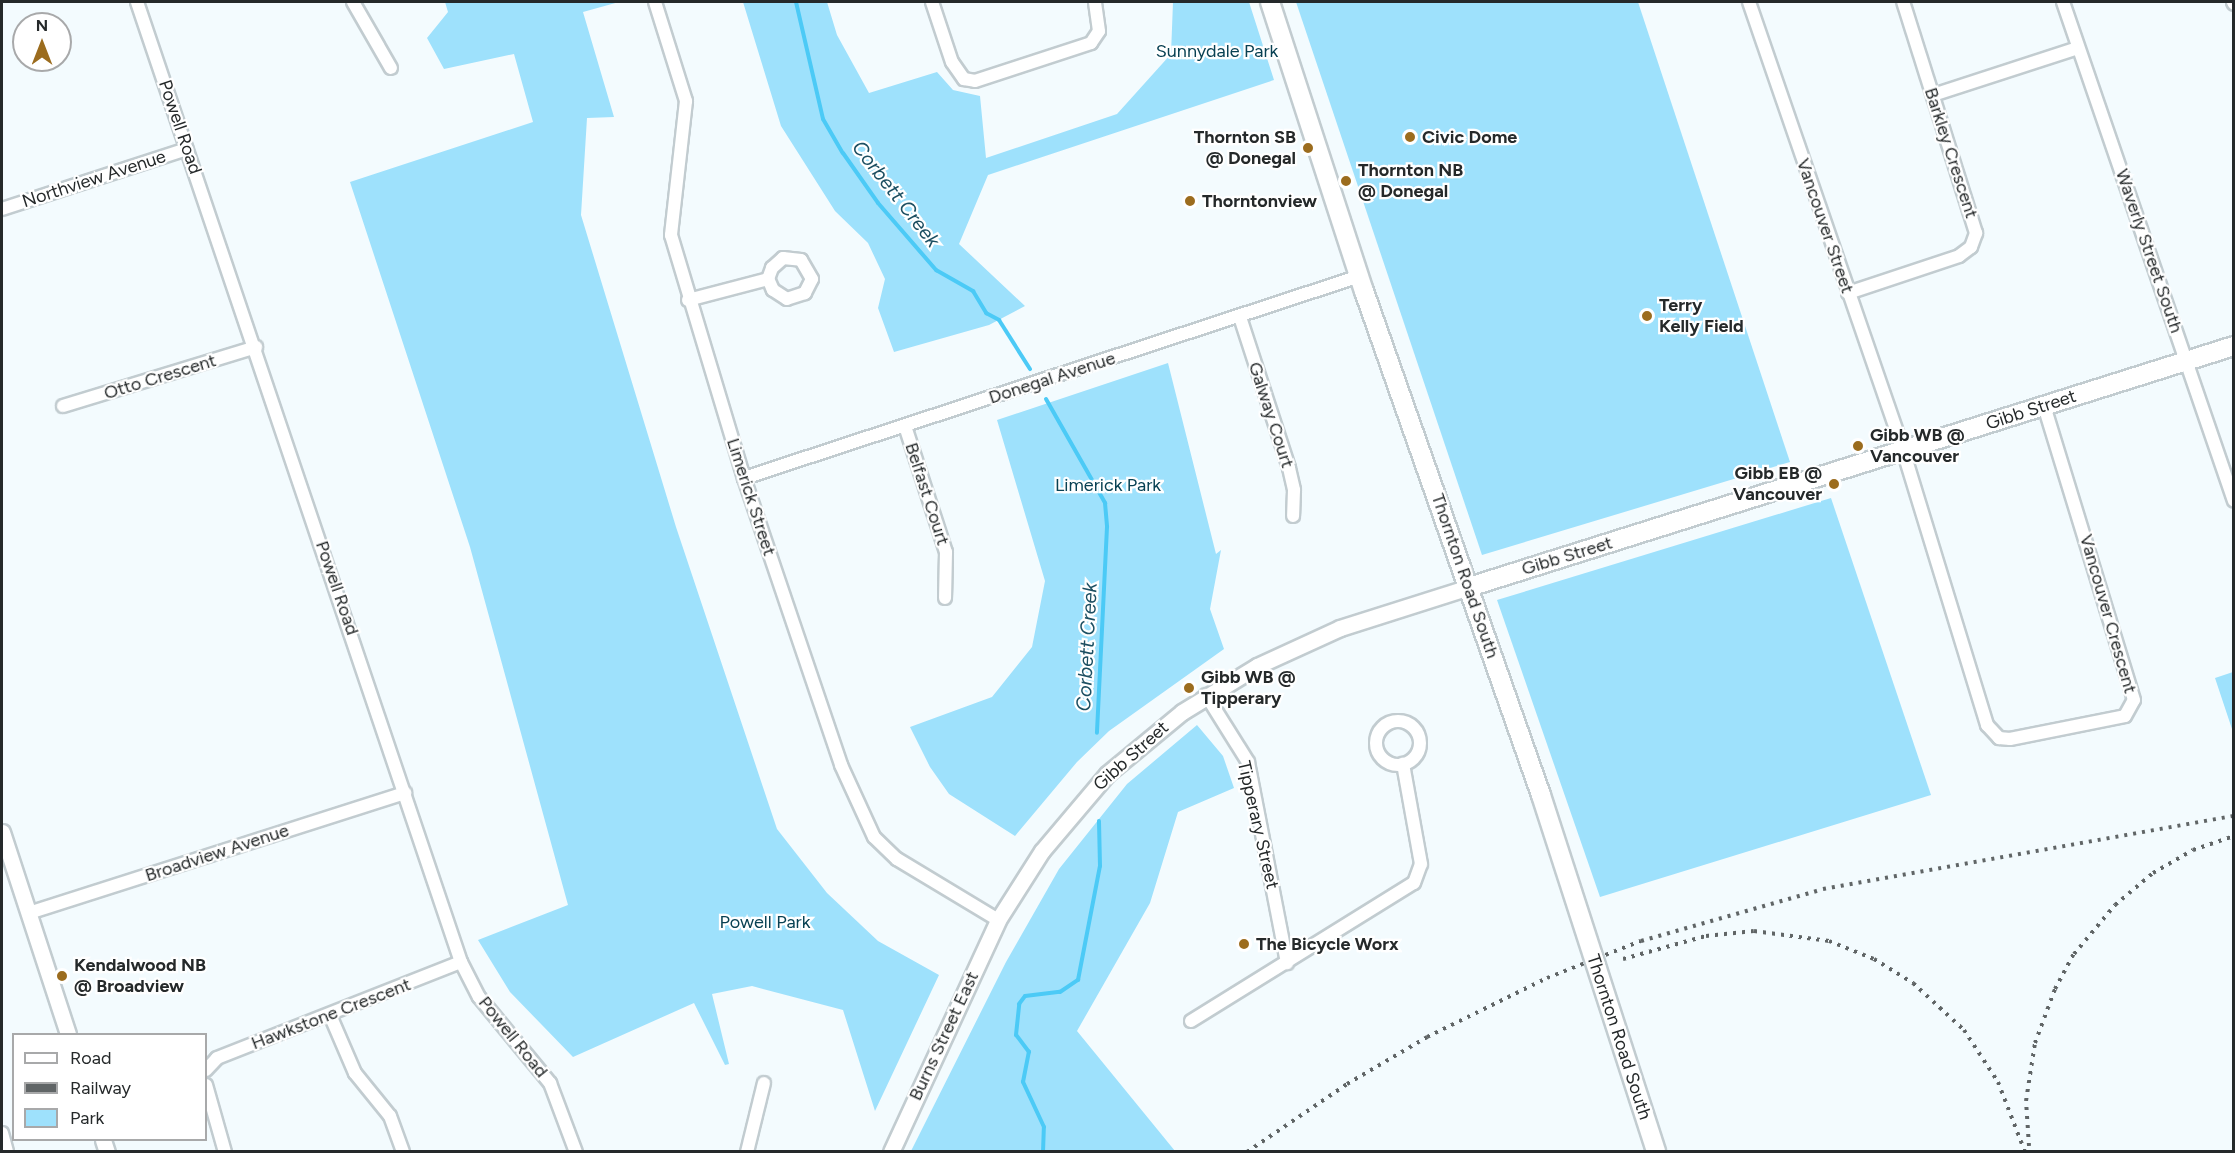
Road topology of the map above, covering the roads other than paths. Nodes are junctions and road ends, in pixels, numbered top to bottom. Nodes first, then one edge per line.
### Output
1 (137, 2) edge
2 (353, 2) edge
3 (655, 2) edge
4 (932, 2) edge
5 (1095, 2) edge
6 (1270, 2) edge
7 (1749, 2) edge
8 (1903, 2) edge
9 (2063, 2) edge
10 (2078, 48) junction
11 (391, 68) dead end
12 (1933, 96) junction
13 (187, 149) junction
14 (2, 209) edge
15 (1360, 276) junction
16 (768, 279) dead end
17 (1848, 292) junction
18 (688, 300) junction
19 (1240, 317) junction
20 (2234, 346) edge
21 (256, 347) junction
22 (2187, 361) junction
23 (2044, 405) junction
24 (63, 406) dead end
25 (905, 426) junction
26 (1903, 450) junction
27 (744, 478) junction
28 (2234, 501) edge
29 (1293, 516) dead end
30 (1469, 587) junction
31 (945, 598) dead end
32 (1206, 695) junction
33 (1403, 764) dead end
34 (405, 793) junction
35 (2, 832) edge
36 (29, 913) junction
37 (998, 920) junction
38 (461, 962) junction
39 (1287, 963) junction
40 (330, 1015) junction
41 (1191, 1021) dead end
42 (67, 1033) edge
43 (207, 1070) edge
44 (764, 1083) dead end
45 (207, 1089) edge
46 (2, 1133) edge
47 (8, 1152) edge
48 (225, 1152) edge
49 (403, 1152) edge
50 (576, 1152) edge
51 (747, 1152) edge
52 (891, 1152) edge
53 (1656, 1152) edge

1 - 13 street, Powell Road
2 - 11 street
3 - 18 street, Limerick Street
4 - 5 street
6 - 15 main road, Thornton Road South
7 - 17 street, Vancouver Street
8 - 12 street, Barkley Crescent
9 - 10 street, Waverly Street South
10 - 12 street
10 - 22 street, Waverly Street South
12 - 17 street, Barkley Crescent
13 - 14 street, Northview Avenue
13 - 21 street, Powell Road
15 - 19 street, Donegal Avenue
15 - 30 main road, Thornton Road South
16 - 18 street
17 - 26 street, Vancouver Street
18 - 27 street, Limerick Street
19 - 25 street, Donegal Avenue
19 - 29 street, Galway Court
20 - 22 main road, Gibb Street
21 - 24 street, Otto Crescent
21 - 34 street, Powell Road
22 - 23 main road, Gibb Street
22 - 28 street, Waverly Street South
23 - 26 main road, Gibb Street
23 - 26 street, Vancouver Crescent
25 - 27 street, Donegal Avenue
25 - 31 street, Belfast Court
26 - 30 main road, Gibb Street
27 - 37 street, Limerick Street
30 - 32 street, Gibb Street
30 - 53 main road, Thornton Road South
32 - 37 street, Gibb Street
32 - 39 street, Tipperary Street
33 - 39 street
34 - 36 street, Broadview Avenue
34 - 38 street, Powell Road
35 - 36 street
36 - 42 street
37 - 52 street, Burns Street East
38 - 40 street, Hawkstone Crescent
38 - 50 street, Powell Road
39 - 41 street
40 - 43 street, Hawkstone Crescent
40 - 49 street
44 - 51 street
45 - 48 street
46 - 47 street

